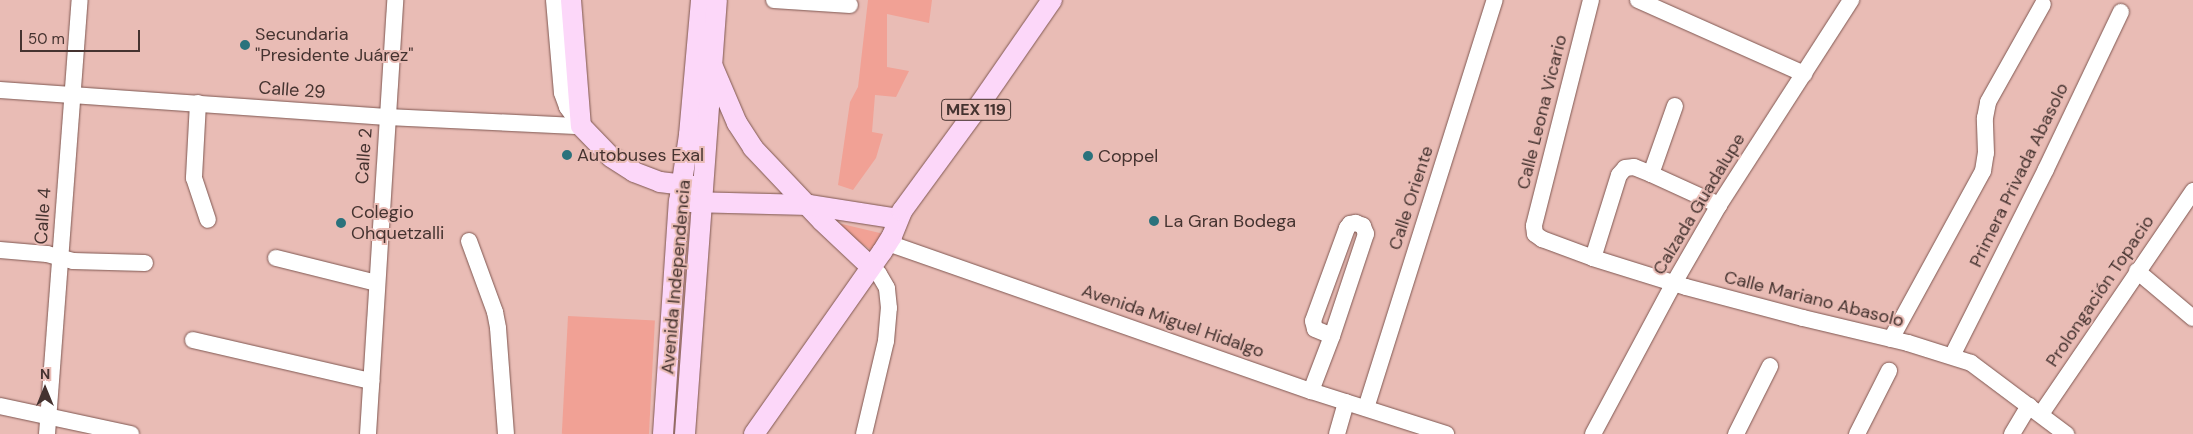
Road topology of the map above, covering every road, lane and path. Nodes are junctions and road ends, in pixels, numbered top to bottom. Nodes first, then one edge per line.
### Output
1 (80, 0) edge
2 (395, 0) edge
3 (554, 0) edge
4 (571, 0) edge
5 (687, 0) edge
6 (701, 0) edge
7 (717, 0) edge
8 (774, 0) edge
9 (1052, 0) edge
10 (1495, 0) edge
11 (1591, 0) edge
12 (1638, 0) edge
13 (1851, 0) edge
14 (2043, 4) dead end
15 (850, 5) dead end
16 (2120, 12) dead end
17 (698, 29) junction
18 (711, 64) junction
19 (1804, 74) junction
20 (0, 90) edge
21 (71, 95) junction
22 (198, 103) junction
23 (1675, 106) dead end
24 (387, 117) junction
25 (581, 126) junction
26 (1651, 174) junction
27 (2193, 191) edge
28 (681, 194) junction
29 (702, 195) junction
30 (809, 205) junction
31 (1719, 205) junction
32 (898, 219) junction
33 (208, 220) dead end
34 (1535, 234) joint
35 (469, 241) dead end
36 (888, 243) junction
37 (0, 250) edge
38 (60, 257) junction
39 (276, 258) dead end
40 (1593, 258) junction
41 (146, 263) dead end
42 (871, 267) junction
43 (2137, 271) junction
44 (376, 283) junction
45 (1674, 283) junction
46 (2193, 318) edge
47 (1332, 336) junction
48 (1891, 339) junction
49 (193, 340) dead end
50 (1952, 356) junction
51 (1770, 366) dead end
52 (1889, 371) dead end
53 (371, 381) junction
54 (1311, 391) junction
55 (1346, 402) junction
56 (0, 406) edge
57 (1366, 408) junction
58 (2035, 410) junction
59 (49, 416) junction
60 (1442, 433) edge
61 (47, 434) edge
62 (131, 434) edge
63 (368, 434) edge
64 (506, 434) edge
65 (663, 434) edge
66 (685, 434) edge
67 (754, 434) edge
68 (864, 434) edge
69 (1337, 434) edge
70 (1593, 434) edge
71 (1736, 434) edge
72 (1857, 434) edge
73 (2012, 434) edge
74 (2066, 434) edge

1 - 21 street, Calle 4
2 - 24 street, Calle 2
3 - 25 street
4 - 25 main road
5 - 17 main road
6 - 17 main road, Avenida Independencia
7 - 18 main road, Avenida Independencia
8 - 15 street
9 - 32 main road, MEX 119
10 - 57 street, Calle Oriente
11 - 34 street, Calle Leona Vicario
12 - 19 street
13 - 19 street, Calzada Guadalupe
14 - 48 street, Primera Privada Abasolo
16 - 50 street, Primera Privada Abasolo
17 - 18 main road
17 - 28 main road, Avenida Independencia
18 - 29 main road, Avenida Independencia
18 - 30 main road
19 - 31 street, Calzada Guadalupe
20 - 21 street, Calle 29
21 - 22 street, Calle 29
21 - 38 street, Calle 4
22 - 24 street, Calle 29
22 - 33 street
23 - 26 street
24 - 25 street, Calle 29
24 - 44 street, Calle 2
25 - 28 main road
26 - 31 street
26 - 40 street
27 - 43 street, Prolongación Topacio
28 - 29 main road
28 - 65 main road, Avenida Independencia
29 - 30 main road
29 - 66 main road, Avenida Independencia
30 - 32 main road
30 - 42 main road
31 - 45 street, Calzada Guadalupe
32 - 36 main road, MEX 119
34 - 40 street, Calle Mariano Abasolo
35 - 64 street
36 - 42 main road, MEX 119
36 - 54 street, Avenida Miguel Hidalgo
37 - 38 street
38 - 41 street
38 - 59 street, Calle 4
39 - 44 street
40 - 45 street, Calle Mariano Abasolo
42 - 67 main road, MEX 119
42 - 68 street
43 - 46 street
43 - 58 street, Prolongación Topacio
44 - 53 street, Calle 2
45 - 48 street, Calle Mariano Abasolo
45 - 70 street, Calzada Guadalupe
47 - 47 street
47 - 54 street
48 - 50 street, Calle Mariano Abasolo
49 - 53 street
50 - 58 street, Calle Mariano Abasolo
51 - 71 street
52 - 72 street
53 - 63 street, Calle 2
54 - 55 street, Avenida Miguel Hidalgo
55 - 57 street, Avenida Miguel Hidalgo
55 - 69 street
56 - 59 street
57 - 60 street, Avenida Miguel Hidalgo
58 - 73 street, Prolongación Topacio
58 - 74 street, Calle Mariano Abasolo
59 - 61 street, Calle 4
59 - 62 street

